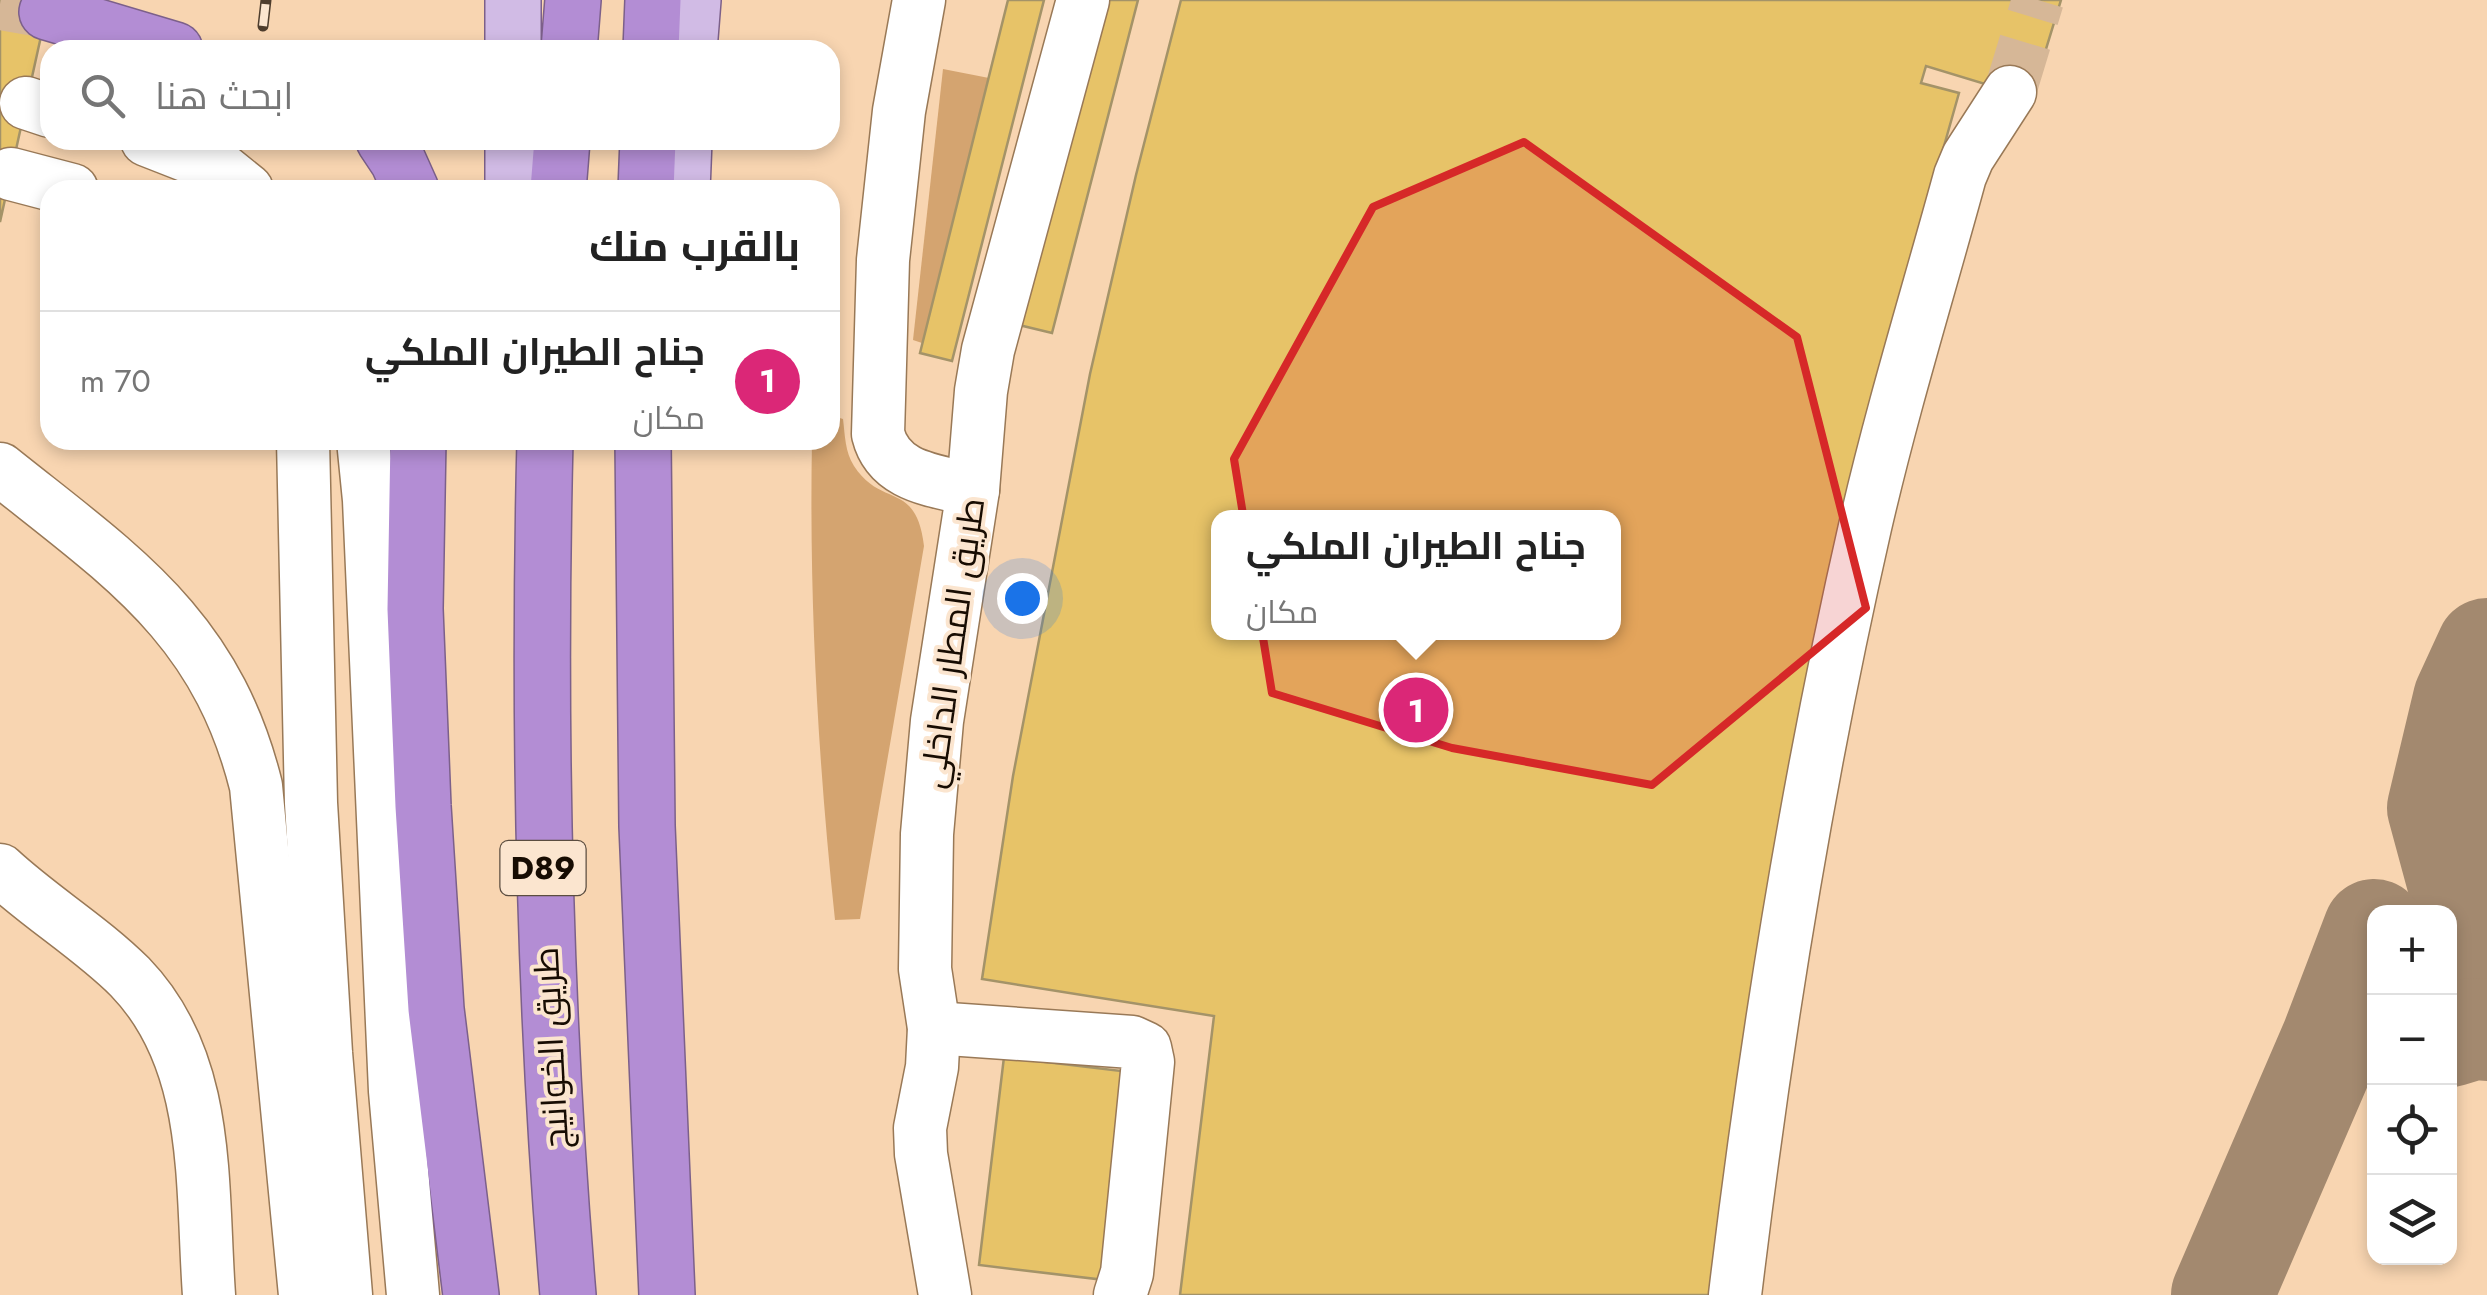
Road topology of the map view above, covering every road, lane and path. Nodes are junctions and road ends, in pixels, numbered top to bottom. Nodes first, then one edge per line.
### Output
1 (513, 0) edge
2 (573, 0) edge
3 (652, 0) edge
4 (693, 0) edge
5 (919, 0) edge
6 (1084, 0) edge
7 (46, 12) tunnel mouth
8 (141, 40) edge
9 (512, 40) edge
10 (570, 40) edge
11 (651, 40) edge
12 (690, 40) edge
13 (2010, 92) tunnel mouth
14 (173, 150) edge
15 (391, 150) edge
16 (513, 150) edge
17 (561, 150) edge
18 (648, 150) edge
19 (684, 150) edge
20 (11, 174) dead end
21 (235, 180) edge
22 (407, 180) edge
23 (512, 180) edge
24 (559, 180) edge
25 (646, 180) edge
26 (682, 180) edge
27 (40, 182) edge
28 (304, 450) edge
29 (364, 450) edge
30 (418, 450) edge
31 (545, 450) edge
32 (648, 455) edge
33 (0, 468) edge
34 (973, 490) junction
35 (0, 870) edge
36 (934, 1028) junction
37 (208, 1295) edge
38 (305, 1295) edge
39 (346, 1295) edge
40 (413, 1295) edge
41 (472, 1295) edge
42 (568, 1295) edge
43 (668, 1295) edge
44 (945, 1295) edge
45 (1120, 1295) edge
46 (1735, 1295) edge

1 - 9 main road
2 - 10 highway
3 - 11 highway
4 - 12 main road
5 - 34 lane
6 - 34 lane, طريق المطار الداخلي
7 - 8 highway
13 - 46 lane
14 - 21 lane
15 - 22 highway
16 - 23 main road
17 - 24 highway
18 - 25 highway
19 - 26 main road
20 - 27 lane
28 - 39 lane
29 - 40 lane
30 - 41 highway
31 - 42 highway, طريق الخوانيج / D89
32 - 43 highway
33 - 38 lane
34 - 36 lane, طريق المطار الداخلي
35 - 37 lane
36 - 44 lane, طريق المطار الداخلي
36 - 45 lane

